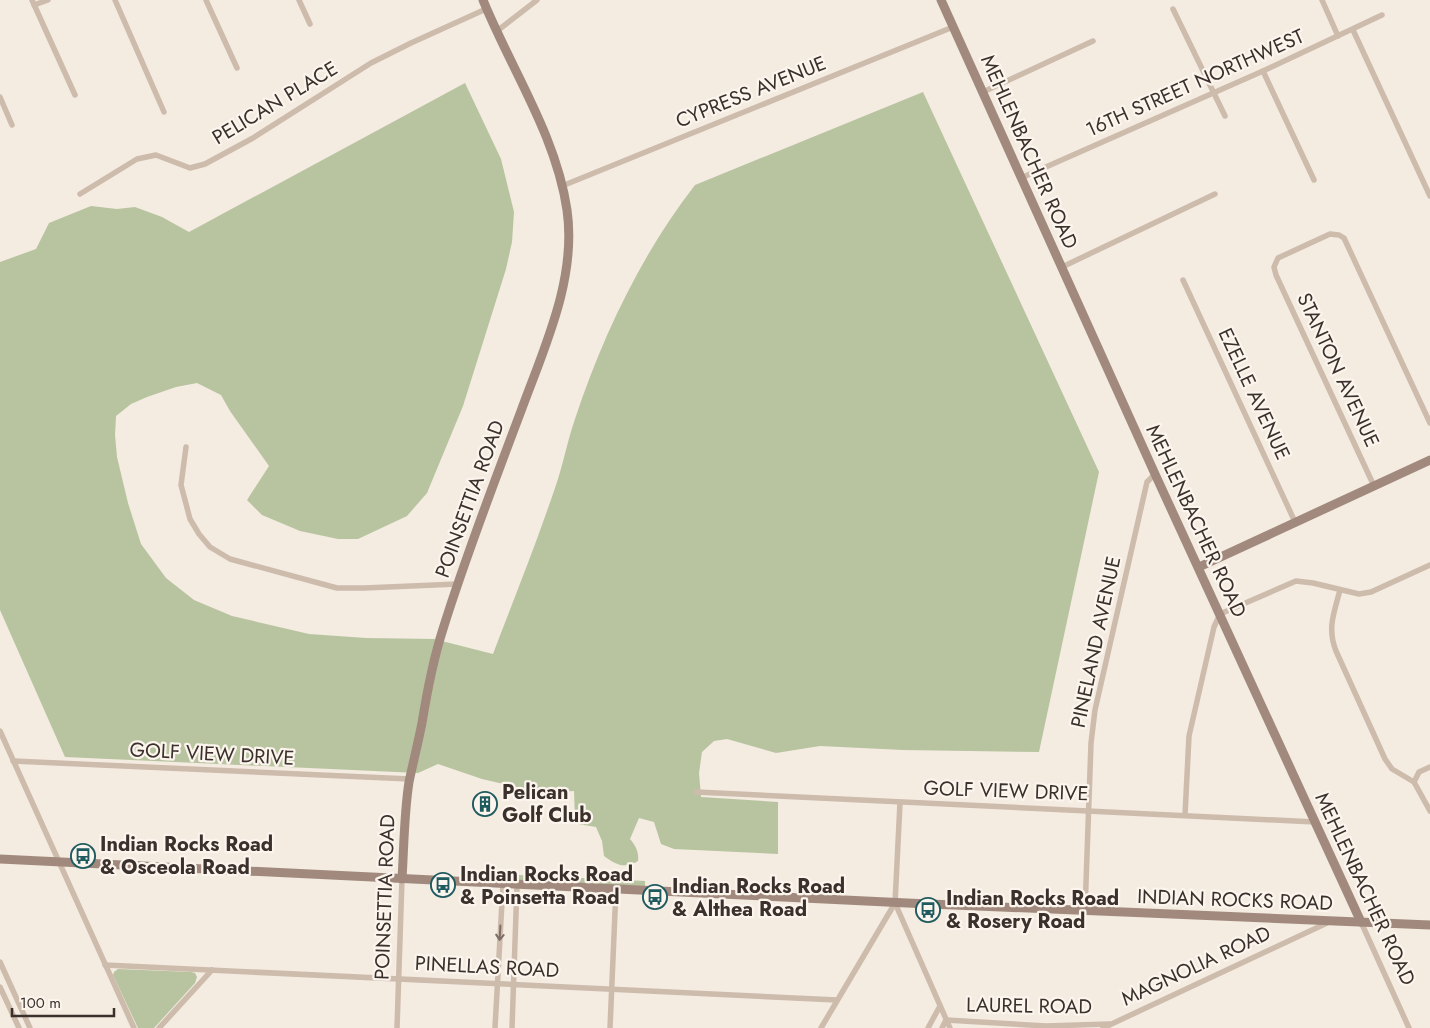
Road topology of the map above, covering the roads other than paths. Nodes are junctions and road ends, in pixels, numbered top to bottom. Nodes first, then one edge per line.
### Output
1 (48, 0) edge
2 (115, 0) edge
3 (206, 0) edge
4 (299, 0) edge
5 (537, 0) edge
6 (941, 0) edge
7 (1322, 0) edge
8 (33, 3) edge
9 (485, 4) edge
10 (1172, 9) dead end
11 (1382, 16) dead end
12 (310, 24) dead end
13 (953, 27) junction
14 (1353, 30) junction
15 (497, 31) junction
16 (1338, 36) junction
17 (1093, 41) dead end
18 (237, 68) dead end
19 (1263, 71) junction
20 (983, 92) junction
21 (1214, 93) junction
22 (75, 95) dead end
23 (0, 97) edge
24 (164, 112) dead end
25 (1225, 116) dead end
26 (12, 125) dead end
27 (1021, 178) junction
28 (1314, 180) dead end
29 (562, 186) junction
30 (80, 194) dead end
31 (1215, 194) dead end
32 (1430, 196) edge
33 (1062, 267) junction
34 (1183, 280) dead end
35 (1430, 424) edge
36 (186, 447) dead end
37 (1430, 460) edge
38 (1155, 474) junction
39 (1374, 486) junction
40 (1295, 522) junction
41 (1430, 565) edge
42 (1199, 567) junction
43 (458, 584) junction
44 (1340, 590) junction
45 (1220, 614) junction
46 (0, 731) edge
47 (14, 761) junction
48 (1430, 767) edge
49 (410, 780) junction
50 (1414, 782) junction
51 (696, 792) dead end
52 (900, 803) junction
53 (1089, 810) junction
54 (1430, 811) edge
55 (1185, 815) junction
56 (1315, 822) junction
57 (0, 859) edge
58 (60, 863) junction
59 (402, 879) junction
60 (503, 884) junction
61 (517, 885) junction
62 (616, 889) junction
63 (895, 903) junction
64 (1085, 911) junction
65 (1330, 921) junction
66 (1361, 922) junction
67 (1430, 925) edge
68 (0, 962) edge
69 (105, 965) junction
70 (212, 970) junction
71 (399, 980) junction
72 (497, 984) junction
73 (514, 985) junction
74 (0, 987) edge
75 (612, 989) junction
76 (837, 1000) junction
77 (940, 1006) junction
78 (946, 1020) junction
79 (1112, 1024) junction
80 (19, 1028) edge
81 (30, 1028) edge
82 (134, 1028) edge
83 (159, 1028) edge
84 (397, 1028) edge
85 (495, 1028) edge
86 (512, 1028) edge
87 (610, 1028) edge
88 (821, 1028) edge
89 (928, 1028) edge
90 (942, 1028) edge
91 (950, 1028) edge
92 (1103, 1028) edge
93 (1409, 1028) edge

1 - 8 street
2 - 24 street
3 - 18 street
4 - 12 street
5 - 15 street
6 - 13 street, MEHLENBACHER ROAD
7 - 16 street
8 - 22 street
9 - 15 street, POINSETTIA ROAD
9 - 30 street, PELICAN PLACE
10 - 21 street
11 - 14 street, 16TH STREET NORTHWEST
13 - 20 street, MEHLENBACHER ROAD
13 - 29 street, CYPRESS AVENUE
14 - 16 street, 16TH STREET NORTHWEST
14 - 32 street
15 - 29 street, POINSETTIA ROAD
16 - 19 street, 16TH STREET NORTHWEST
17 - 20 street
19 - 21 street, 16TH STREET NORTHWEST
19 - 28 street
20 - 27 street, MEHLENBACHER ROAD
21 - 25 street
21 - 27 street, 16TH STREET NORTHWEST
23 - 26 street
27 - 33 street, MEHLENBACHER ROAD
29 - 43 street, POINSETTIA ROAD
31 - 33 street
33 - 38 street, MEHLENBACHER ROAD
34 - 40 street, EZELLE AVENUE
35 - 39 street, STANTON AVENUE
36 - 43 street
37 - 39 street
38 - 42 street, MEHLENBACHER ROAD
38 - 53 street, PINELAND AVENUE
39 - 40 street
40 - 42 street
41 - 44 street
42 - 45 street, MEHLENBACHER ROAD
43 - 49 street, POINSETTIA ROAD
44 - 45 street
44 - 50 street
45 - 55 street
45 - 56 street, MEHLENBACHER ROAD
46 - 47 street
47 - 49 street, GOLF VIEW DRIVE
47 - 58 street
48 - 50 street
49 - 59 street, POINSETTIA ROAD
50 - 54 street
51 - 52 street, GOLF VIEW DRIVE
52 - 53 street, GOLF VIEW DRIVE
52 - 63 street
53 - 55 street, GOLF VIEW DRIVE
53 - 64 street, PINELAND AVENUE
55 - 56 street, GOLF VIEW DRIVE
56 - 66 street, MEHLENBACHER ROAD
57 - 58 street, INDIAN ROCKS ROAD
58 - 59 street, INDIAN ROCKS ROAD
58 - 69 street
59 - 60 street, INDIAN ROCKS ROAD
59 - 71 street, POINSETTIA ROAD
60 - 61 street, INDIAN ROCKS ROAD
60 -> 72 street
61 - 62 street, INDIAN ROCKS ROAD
61 - 73 street
62 - 63 street, INDIAN ROCKS ROAD
62 - 75 street
63 - 64 street, INDIAN ROCKS ROAD
63 - 76 street
63 - 77 street
64 - 65 street, INDIAN ROCKS ROAD
65 - 66 street, INDIAN ROCKS ROAD
65 - 79 street, MAGNOLIA ROAD
66 - 67 street, INDIAN ROCKS ROAD
66 - 93 street, MEHLENBACHER ROAD
68 - 81 street
69 - 70 street, PINELLAS ROAD
69 - 82 street
70 - 71 street, PINELLAS ROAD
70 - 83 street
71 - 72 street, PINELLAS ROAD
71 - 84 street, POINSETTIA ROAD
72 - 73 street, PINELLAS ROAD
72 - 85 street
73 - 75 street, PINELLAS ROAD
73 - 86 street
74 - 80 street
75 - 76 street, PINELLAS ROAD
75 - 87 street
76 - 88 street
77 - 78 street
77 - 89 street
78 - 79 street, LAUREL ROAD
78 - 90 street
78 - 91 street
79 - 92 street, MAGNOLIA ROAD

